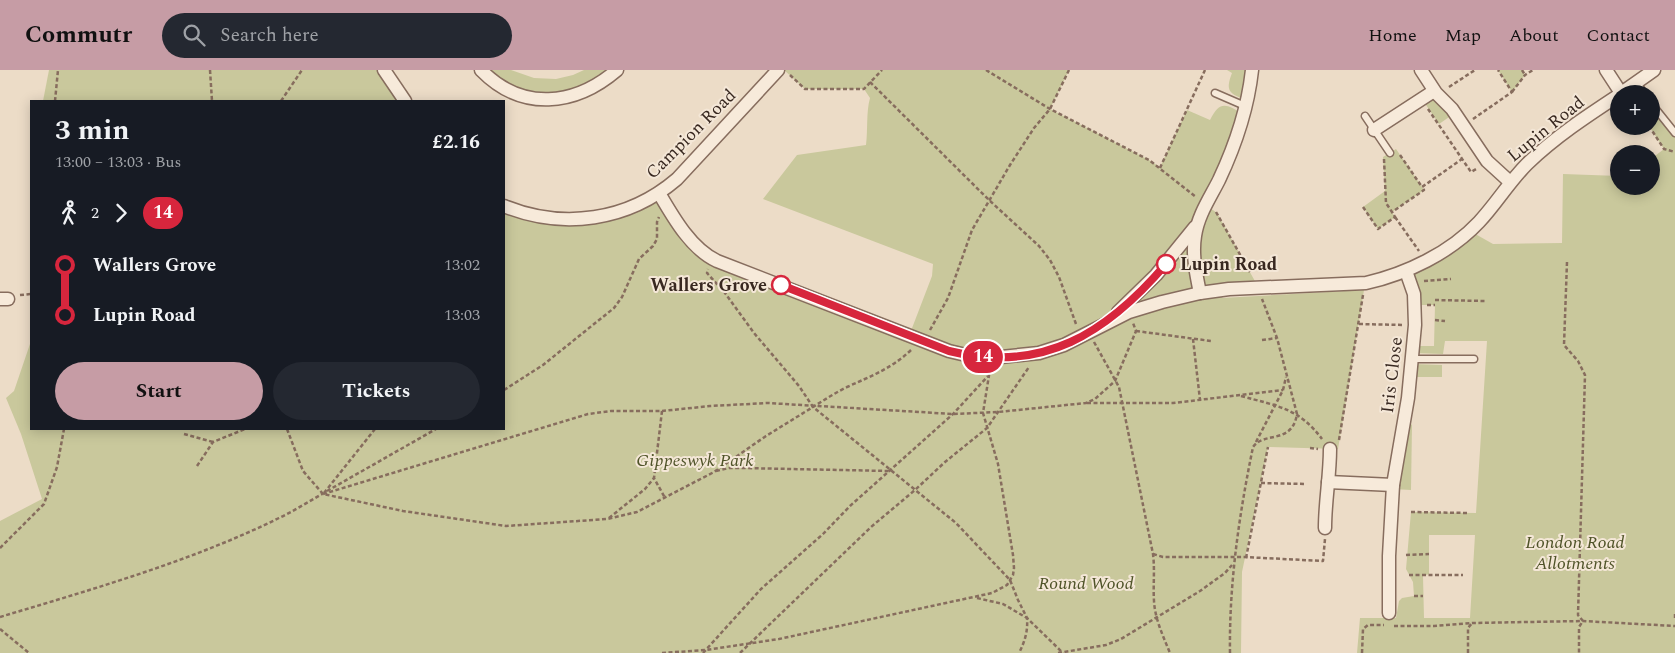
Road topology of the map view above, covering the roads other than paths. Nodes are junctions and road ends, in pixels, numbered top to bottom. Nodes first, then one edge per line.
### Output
1 (384, 70) edge
2 (481, 70) edge
3 (617, 70) edge
4 (778, 70) edge
5 (1252, 70) edge
6 (1421, 70) edge
7 (1606, 70) edge
8 (1654, 70) edge
9 (1636, 82) junction
10 (1615, 85) edge
11 (1632, 85) edge
12 (1638, 85) edge
13 (1435, 92) junction
14 (1215, 93) dead end
15 (404, 100) edge
16 (1610, 101) edge
17 (1245, 106) junction
18 (1660, 114) edge
19 (1365, 116) dead end
20 (1374, 130) junction
21 (1675, 133) edge
22 (1386, 155) road end
23 (1510, 182) junction
24 (659, 193) junction
25 (505, 206) edge
26 (1197, 225) junction
27 (1406, 270) junction
28 (1200, 292) junction
29 (1103, 324) junction
30 (1413, 359) junction
31 (1474, 359) dead end
32 (1334, 449) road end
33 (1328, 482) junction
34 (1393, 485) junction
35 (1325, 528) road end
36 (1389, 613) dead end

1 - 15 street
2 - 3 street
4 - 24 street, Campion Road
5 - 17 street
6 - 13 street
7 - 10 street
8 - 9 street, Lupin Road
9 - 11 street, Lupin Road
9 - 12 lane
13 - 20 street
13 - 23 street
14 - 17 lane
16 - 23 street, Lupin Road
17 - 26 street
18 - 21 lane
19 - 20 lane
20 - 22 lane
23 - 27 street, Lupin Road
24 - 25 street, Campion Road
24 - 29 street
26 - 28 street
26 - 29 street
27 - 28 street, Lupin Road
27 - 30 street, Iris Close
28 - 29 street
30 - 31 lane
30 - 34 street, Iris Close
32 - 33 street
33 - 34 street
33 - 35 street
34 - 36 street, Iris Close

